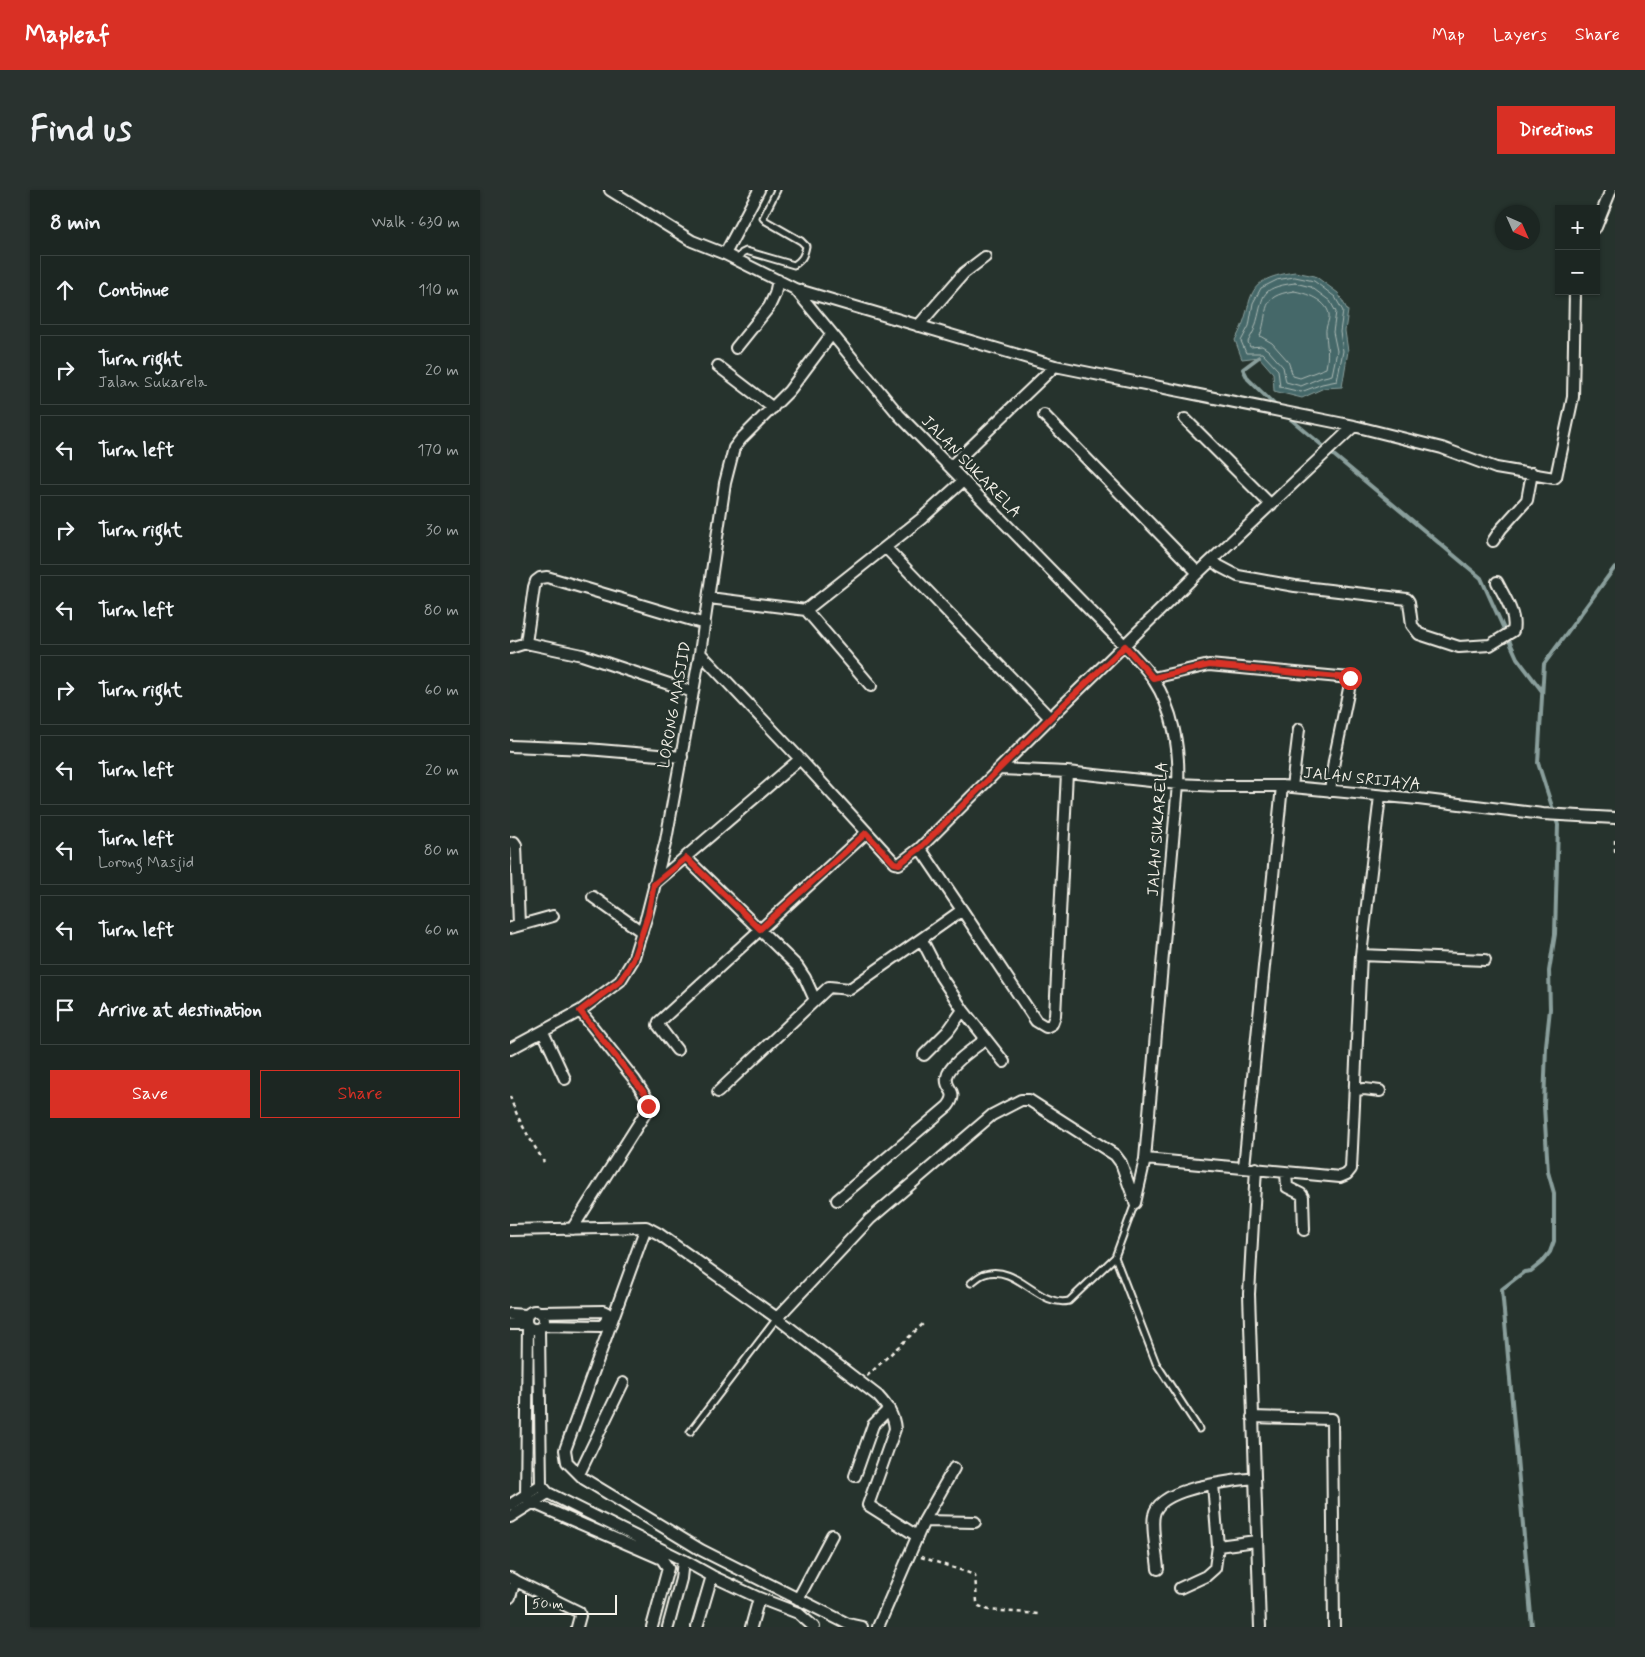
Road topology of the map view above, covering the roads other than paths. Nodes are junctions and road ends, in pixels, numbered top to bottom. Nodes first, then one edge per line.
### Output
1 (610, 190) edge
2 (759, 190) edge
3 (777, 190) edge
4 (1611, 190) edge
5 (1600, 217) edge
6 (725, 254) junction
7 (985, 257) dead end
8 (736, 261) junction
9 (778, 280) junction
10 (795, 289) junction
11 (1575, 295) edge
12 (918, 326) junction
13 (832, 335) junction
14 (736, 348) dead end
15 (718, 366) dead end
16 (1055, 366) junction
17 (773, 408) junction
18 (1044, 415) dead end
19 (1185, 419) dead end
20 (1354, 426) junction
21 (950, 467) junction
22 (1532, 473) junction
23 (963, 481) junction
24 (1271, 505) junction
25 (1493, 541) dead end
26 (886, 548) junction
27 (1212, 560) junction
28 (1198, 573) junction
29 (1496, 582) dead end
30 (709, 598) junction
31 (806, 610) junction
32 (705, 624) junction
33 (526, 643) junction
34 (1125, 646) junction
35 (510, 648) edge
36 (700, 653) junction
37 (1153, 678) junction
38 (872, 686) dead end
39 (693, 692) junction
40 (1050, 718) junction
41 (1299, 729) dead end
42 (510, 746) edge
43 (682, 757) junction
44 (800, 759) junction
45 (1000, 769) junction
46 (1067, 772) junction
47 (1178, 784) junction
48 (1287, 786) junction
49 (1330, 790) junction
50 (1380, 796) junction
51 (1615, 818) edge
52 (866, 833) junction
53 (510, 843) edge
54 (920, 848) junction
55 (686, 858) junction
56 (654, 884) junction
57 (593, 897) dead end
58 (962, 910) junction
59 (553, 916) dead end
60 (514, 926) edge
61 (760, 929) junction
62 (642, 932) junction
63 (922, 940) junction
64 (1361, 956) junction
65 (1485, 960) dead end
66 (815, 1000) junction
67 (963, 1010) junction
68 (580, 1011) junction
69 (543, 1032) junction
70 (986, 1038) junction
71 (510, 1049) edge
72 (677, 1050) dead end
73 (924, 1054) dead end
74 (1004, 1062) dead end
75 (565, 1079) dead end
76 (1356, 1090) junction
77 (1380, 1091) dead end
78 (718, 1092) dead end
79 (1145, 1159) junction
80 (1244, 1167) junction
81 (1256, 1168) junction
82 (1286, 1172) junction
83 (837, 1200) dead end
84 (1135, 1203) junction
85 (646, 1227) junction
86 (572, 1229) junction
87 (510, 1230) edge
88 (1304, 1230) dead end
89 (1115, 1256) junction
90 (971, 1283) dead end
91 (541, 1312) junction
92 (510, 1314) edge
93 (776, 1318) junction
94 (527, 1322) junction
95 (510, 1324) edge
96 (541, 1327) junction
97 (623, 1383) dead end
98 (889, 1409) junction
99 (1252, 1417) junction
100 (1199, 1429) dead end
101 (690, 1432) dead end
102 (954, 1468) dead end
103 (579, 1474) junction
104 (854, 1476) dead end
105 (1255, 1478) junction
106 (1213, 1484) junction
107 (544, 1489) junction
108 (530, 1499) junction
109 (510, 1505) edge
110 (510, 1517) edge
111 (924, 1521) junction
112 (975, 1522) dead end
113 (832, 1535) dead end
114 (917, 1536) junction
115 (1256, 1541) junction
116 (1218, 1546) junction
117 (684, 1560) junction
118 (1158, 1569) dead end
119 (712, 1576) junction
120 (512, 1579) edge
121 (1180, 1588) dead end
122 (510, 1597) edge
123 (759, 1598) junction
124 (798, 1599) junction
125 (847, 1626) edge
126 (577, 1627) edge
127 (652, 1627) edge
128 (668, 1627) edge
129 (697, 1627) edge
130 (751, 1627) edge
131 (814, 1627) edge
132 (862, 1627) edge
133 (878, 1627) edge
134 (1260, 1627) edge
135 (1334, 1627) edge

1 - 6 street, JALAN SUKARELA
2 - 6 street
3 - 8 lane
4 - 5 street
6 - 8 street, JALAN SUKARELA
7 - 12 street
8 - 9 street, JALAN SUKARELA
9 - 10 street, JALAN SUKARELA
9 - 14 street
10 - 12 street
10 - 13 street, JALAN SUKARELA
11 - 22 street
12 - 16 street
13 - 17 street, LORONG MASJID
13 - 21 street, JALAN SUKARELA
15 - 17 street
16 - 20 street
16 - 21 street
17 - 30 street, LORONG MASJID
18 - 28 street
19 - 24 street
20 - 22 street
20 - 24 street
21 - 23 street, JALAN SUKARELA
22 - 25 street
23 - 26 street
23 - 34 street, JALAN SUKARELA
24 - 27 street
26 - 31 street
26 - 40 street
27 - 28 street
27 - 29 street
28 - 34 street
30 - 31 street
30 - 32 street, LORONG MASJID
31 - 38 street
32 - 33 street
32 - 36 street, LORONG MASJID
33 - 35 street
33 - 39 street
34 - 37 street, JALAN SUKARELA
34 - 40 street
36 - 39 street, LORONG MASJID
36 - 44 street
37 - 47 street, JALAN SUKARELA
37 - 49 street
39 - 43 street, LORONG MASJID
40 - 45 street
41 - 48 street
42 - 43 street
43 - 56 street, LORONG MASJID
44 - 52 street
44 - 55 street
45 - 46 street, JALAN SRIJAYA
45 - 54 street
46 - 47 street, JALAN SRIJAYA
46 - 58 street
47 - 48 street, JALAN SRIJAYA
47 - 79 street, JALAN SUKARELA
48 - 49 street, JALAN SRIJAYA
48 - 80 street
49 - 50 street, JALAN SRIJAYA
50 - 51 street, JALAN SRIJAYA
50 - 64 street
52 - 54 street
52 - 61 street
53 - 60 street
54 - 58 street
55 - 56 street
55 - 61 street
56 - 62 street, LORONG MASJID
57 - 62 street
58 - 63 street
59 - 60 street
61 - 66 street
61 - 72 street
62 - 68 street, LORONG MASJID
63 - 66 street
63 - 67 street
64 - 65 street
64 - 76 street
66 - 78 street
67 - 70 street
67 - 73 street
68 - 69 street, LORONG MASJID
68 - 86 street
69 - 71 street, LORONG MASJID
69 - 75 street
70 - 74 street
70 - 83 street
76 - 77 street
76 - 82 street
79 - 80 street
79 - 84 street, JALAN SUKARELA
80 - 81 street
81 - 82 street
81 - 99 street
82 - 88 street
84 - 89 lane, JALAN SUKARELA
84 - 93 street
85 - 86 street
85 - 93 street
85 - 103 street
86 - 87 street
89 - 90 lane
89 - 100 lane
91 - 94 street
91 - 96 street
91 - 96 street
92 - 94 street
93 - 98 street
93 - 101 lane
94 - 95 street
94 - 96 street
94 - 108 street
96 - 107 street
97 - 103 street
98 - 104 street
98 - 114 street
99 - 105 street
99 - 135 street
102 - 111 street
103 - 124 street
105 - 106 street
105 - 115 street
106 - 116 street
106 - 118 street
107 - 108 street
107 - 117 street
108 - 109 street
108 - 110 street
108 - 127 street
111 - 112 street
111 - 114 street
113 - 124 street
114 - 133 street
115 - 116 street
115 - 134 street
116 - 121 street
117 - 119 street
117 - 128 street
119 - 123 street
119 - 129 street
120 - 122 street
120 - 126 street
123 - 130 street
123 - 131 street
124 - 125 street
125 - 132 street

